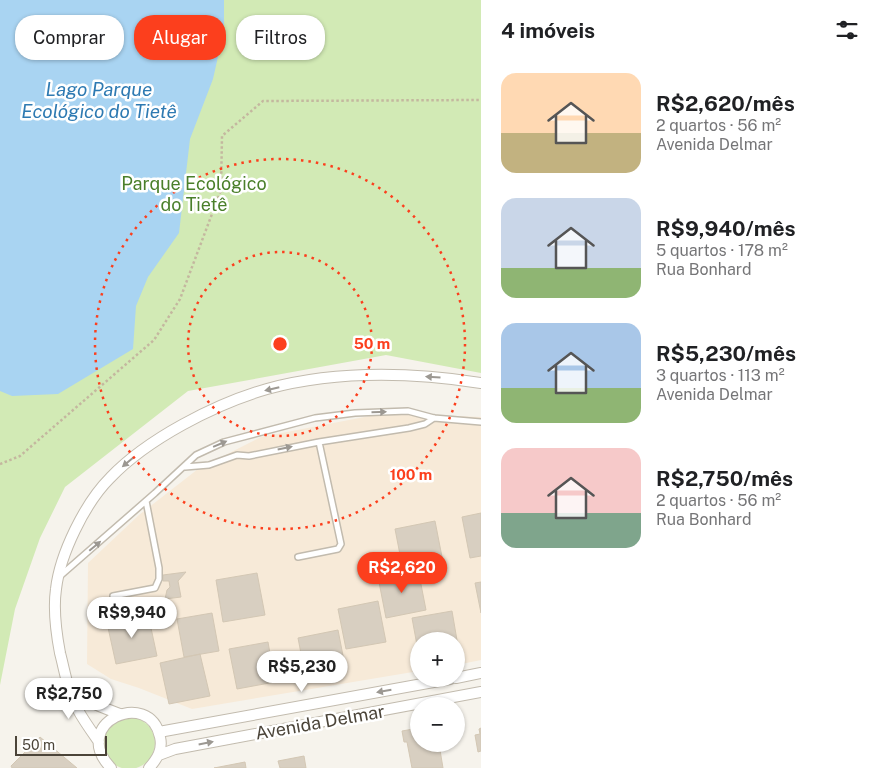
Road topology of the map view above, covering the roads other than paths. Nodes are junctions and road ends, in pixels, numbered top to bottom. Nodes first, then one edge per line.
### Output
1 (481, 384) edge
2 (434, 418) junction
3 (481, 422) edge
4 (319, 442) junction
5 (184, 467) junction
6 (146, 501) junction
7 (298, 557) dead end
8 (58, 578) junction
9 (113, 596) dead end
10 (481, 673) edge
11 (465, 676) edge
12 (68, 685) junction
13 (410, 686) edge
14 (481, 692) edge
15 (120, 714) junction
16 (159, 732) junction
17 (99, 742) junction
18 (155, 763) edge
19 (111, 768) edge

1 -> 8 street
2 - 3 lane
2 - 4 lane
5 -> 2 lane
5 -> 4 lane
4 - 7 lane
5 - 6 lane
8 -> 6 lane
6 - 9 lane
8 - 12 street
10 - 11 street
12 - 15 street
12 - 17 street
13 -> 16 street, Avenida Delmar
18 -> 14 street, Avenida Delmar
15 - 16 street
15 - 17 street
16 - 18 street
17 - 19 street

